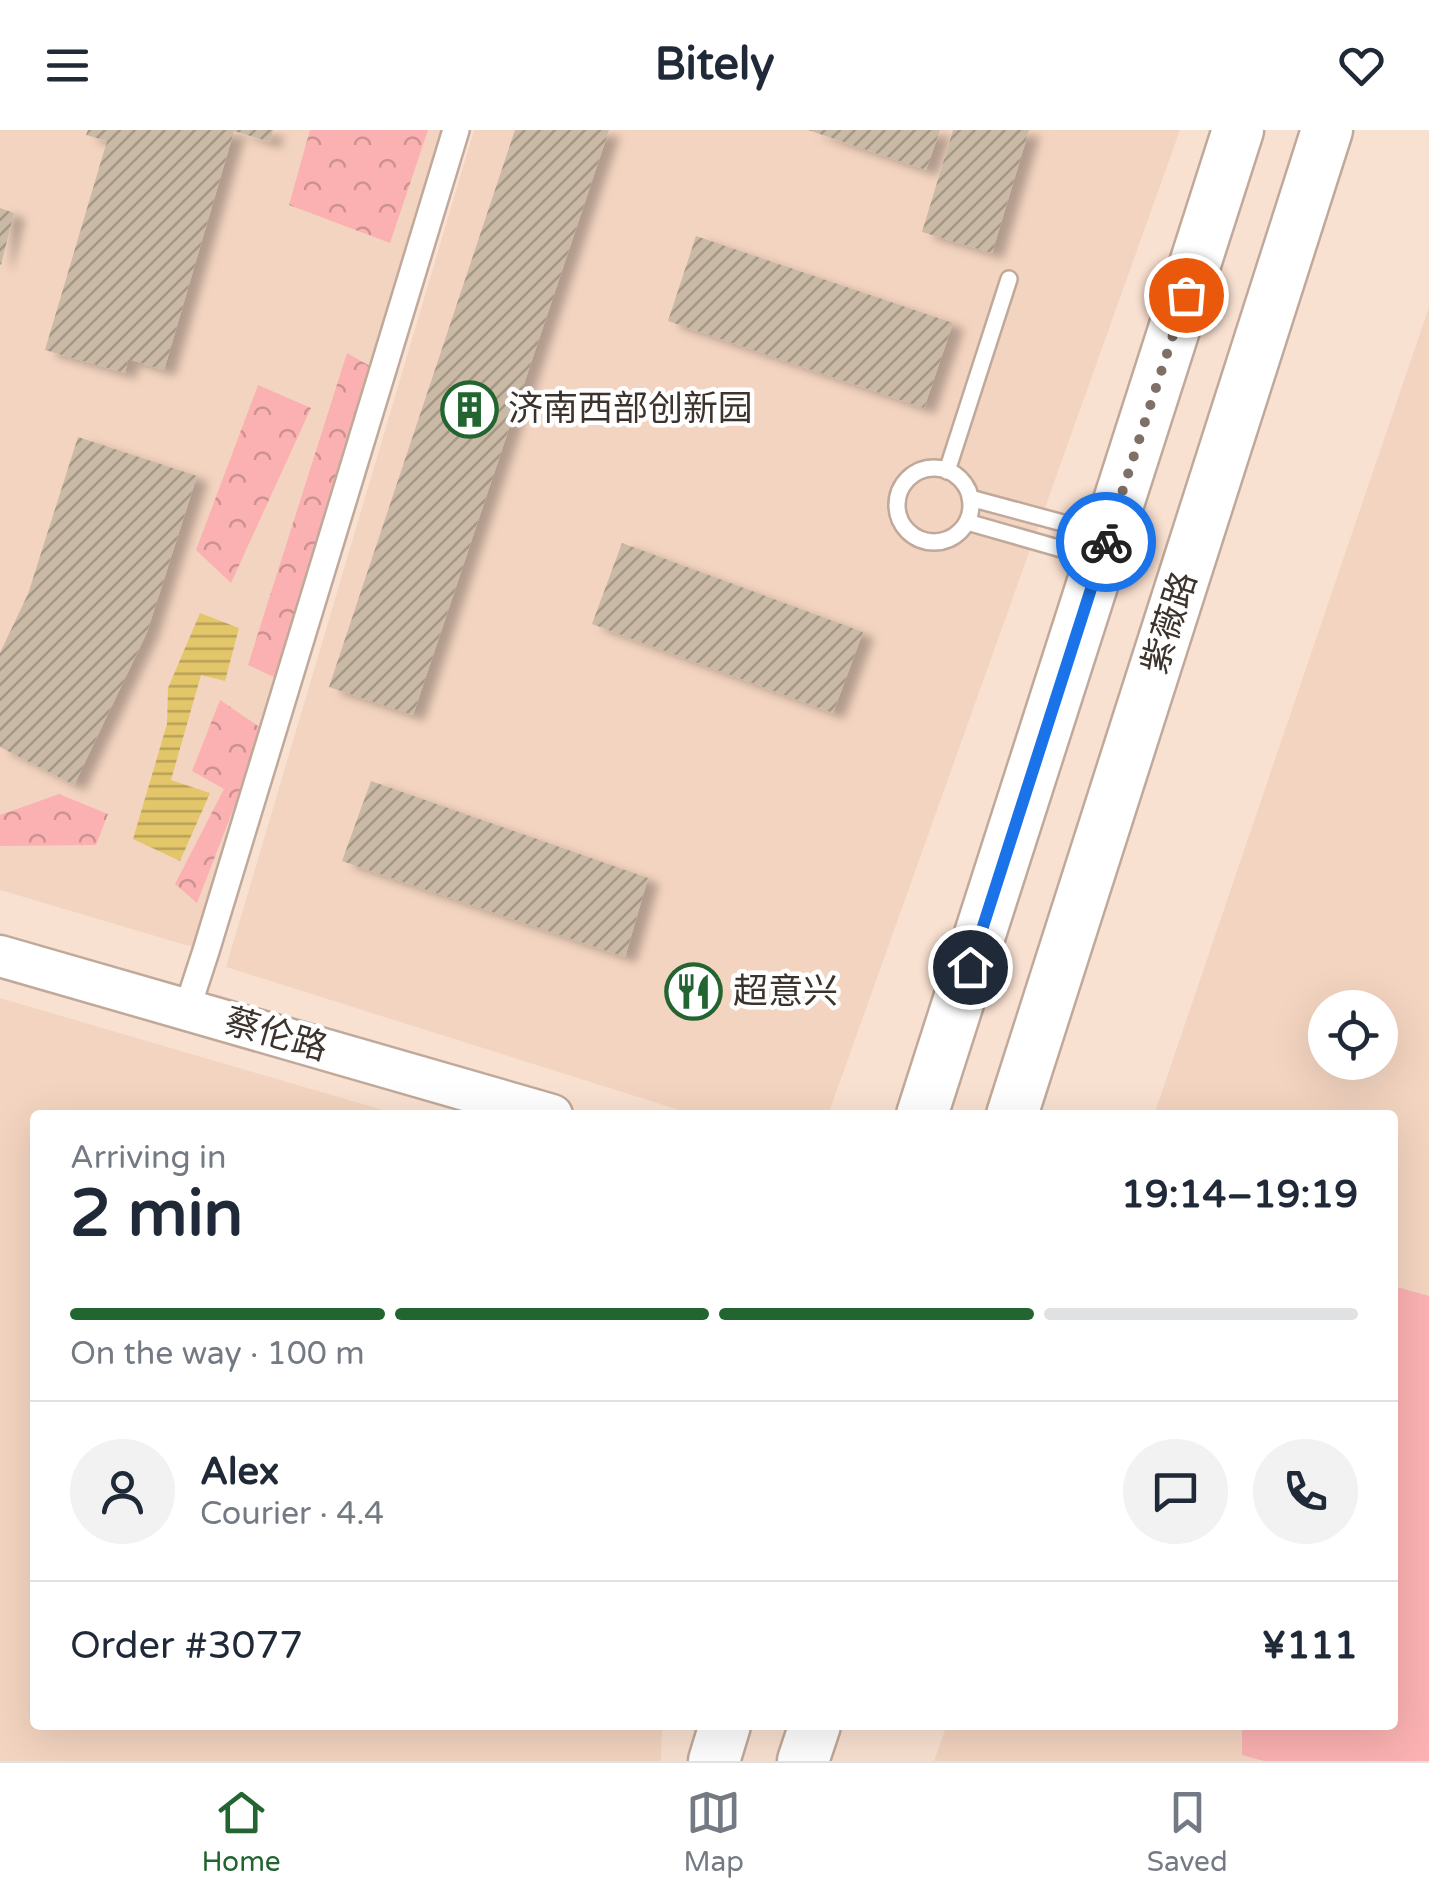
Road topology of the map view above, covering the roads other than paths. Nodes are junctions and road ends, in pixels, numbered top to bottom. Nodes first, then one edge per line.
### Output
1 (456, 130) edge
2 (1238, 130) edge
3 (1328, 130) edge
4 (1009, 279) dead end
5 (947, 471) junction
6 (970, 498) junction
7 (967, 522) junction
8 (1105, 548) junction
9 (0, 956) edge
10 (187, 1009) junction
11 (535, 1110) edge
12 (924, 1110) edge
13 (1014, 1110) edge
14 (723, 1730) edge
15 (813, 1730) edge
16 (714, 1761) edge
17 (803, 1761) edge

1 - 10 street
2 - 8 main road
3 - 13 main road, 紫薇路
4 - 5 lane
5 - 6 lane
5 - 7 lane
6 - 7 lane
6 - 8 lane
7 - 8 lane
8 - 12 main road
9 - 10 street, 蔡伦路
10 - 11 street, 蔡伦路
14 - 16 main road
15 - 17 main road

